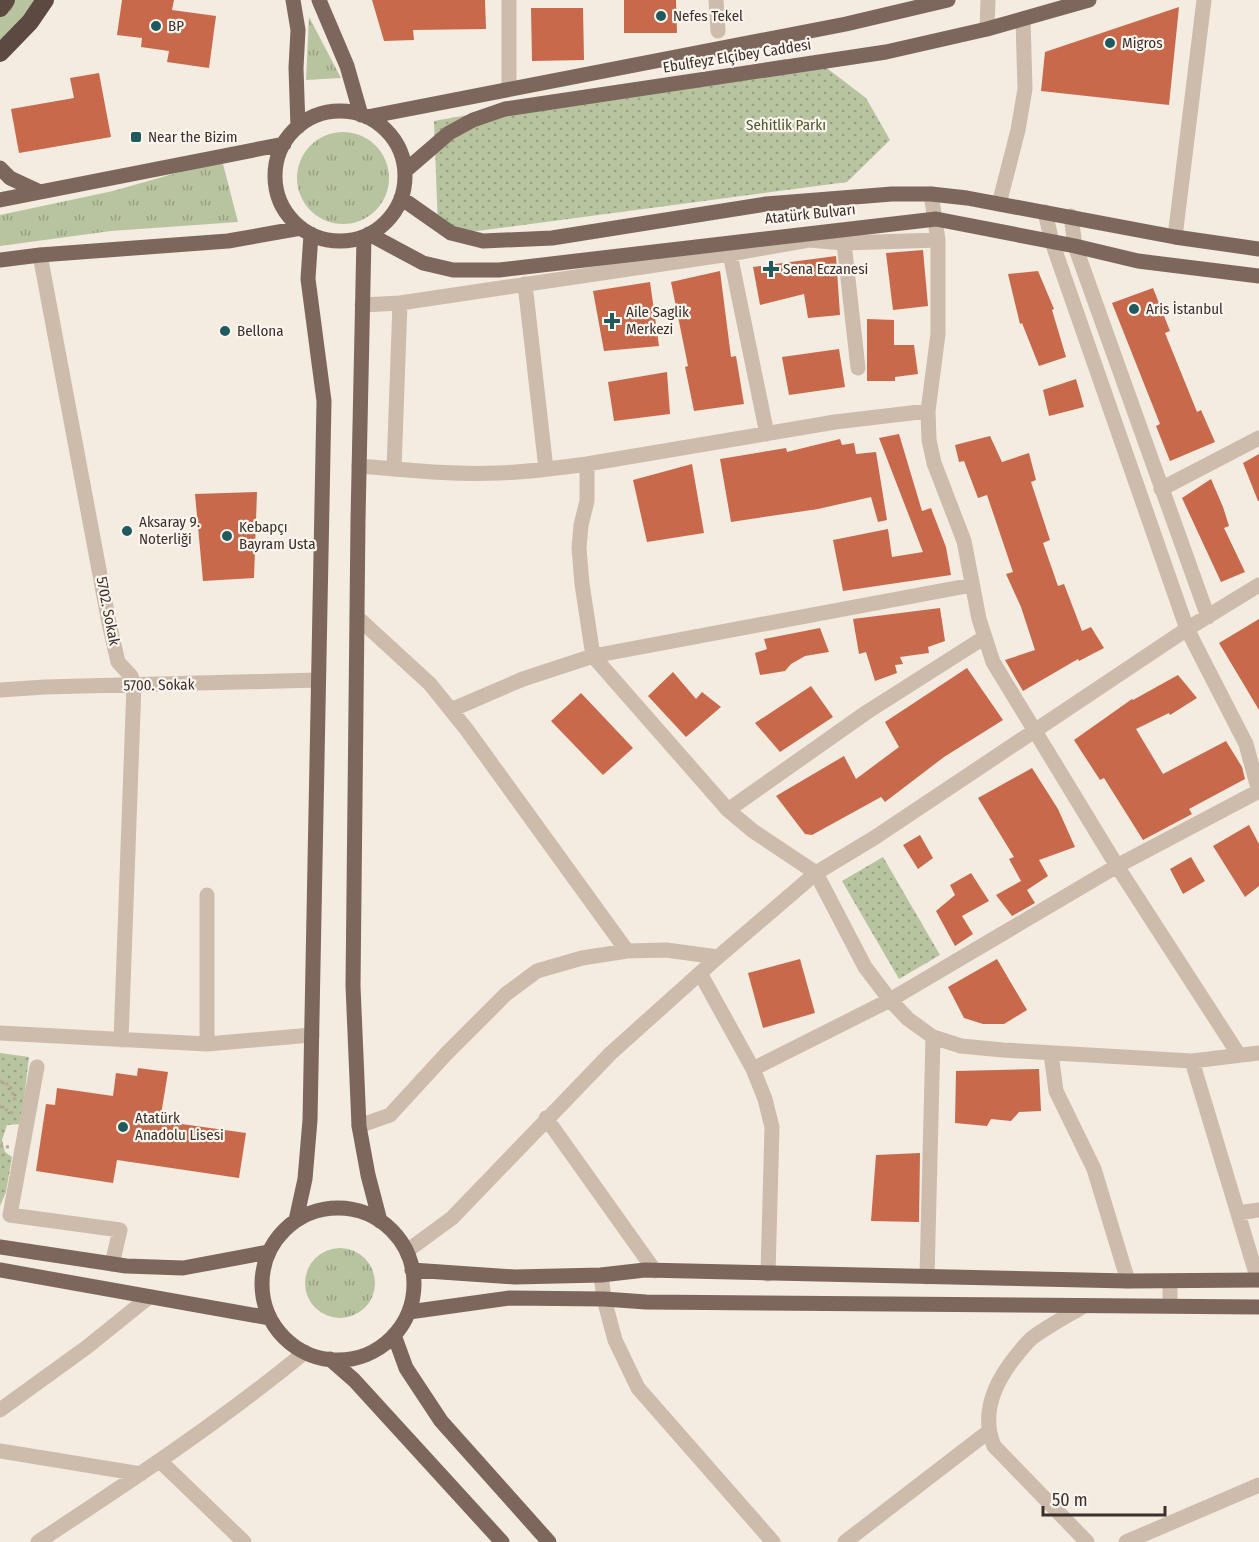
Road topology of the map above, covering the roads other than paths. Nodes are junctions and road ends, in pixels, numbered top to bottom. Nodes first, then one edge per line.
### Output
1 (6, 0) edge
2 (45, 0) edge
3 (293, 0) edge
4 (319, 0) edge
5 (509, 0) edge
6 (716, 0) edge
7 (948, 0) edge
8 (988, 0) edge
9 (1089, 0) edge
10 (1204, 0) edge
11 (0, 8) edge
12 (1023, 19) junction
13 (987, 29) junction
14 (718, 32) dead end
15 (0, 53) edge
16 (509, 90) junction
17 (364, 116) junction
18 (298, 127) junction
19 (284, 144) junction
20 (0, 168) edge
21 (405, 171) junction
22 (38, 191) junction
23 (931, 195) junction
24 (401, 198) junction
25 (0, 200) edge
26 (999, 204) junction
27 (1045, 212) junction
28 (1071, 216) junction
29 (936, 219) junction
30 (306, 231) junction
31 (367, 235) junction
32 (1175, 237) junction
33 (938, 240) junction
34 (1052, 242) junction
35 (844, 243) junction
36 (1075, 246) junction
37 (1259, 249) edge
38 (730, 254) junction
39 (40, 255) junction
40 (0, 260) edge
41 (1259, 276) edge
42 (525, 284) junction
43 (400, 303) junction
44 (362, 305) junction
45 (858, 368) dead end
46 (928, 411) junction
47 (767, 434) junction
48 (1259, 438) edge
49 (587, 464) junction
50 (359, 466) junction
51 (394, 469) junction
52 (546, 469) junction
53 (1161, 489) junction
54 (972, 585) junction
55 (1259, 585) edge
56 (357, 617) junction
57 (1208, 617) junction
58 (1187, 629) junction
59 (985, 637) junction
60 (593, 656) junction
61 (318, 680) junction
62 (134, 686) junction
63 (0, 690) edge
64 (451, 710) junction
65 (1034, 731) junction
66 (1252, 740) edge
67 (1259, 791) edge
68 (728, 810) junction
69 (1117, 866) junction
70 (816, 873) junction
71 (207, 895) dead end
72 (627, 951) junction
73 (718, 957) junction
74 (700, 973) junction
75 (890, 1000) junction
76 (0, 1033) edge
77 (312, 1035) junction
78 (933, 1037) junction
79 (121, 1040) junction
80 (207, 1044) junction
81 (1259, 1053) edge
82 (1051, 1054) junction
83 (1239, 1055) junction
84 (1192, 1061) junction
85 (37, 1067) dead end
86 (753, 1069) junction
87 (546, 1118) junction
88 (358, 1126) junction
89 (1259, 1210) edge
90 (1238, 1213) junction
91 (296, 1220) junction
92 (380, 1221) junction
93 (0, 1247) edge
94 (406, 1251) junction
95 (268, 1252) junction
96 (112, 1264) junction
97 (0, 1270) edge
98 (412, 1270) junction
99 (655, 1271) junction
100 (768, 1274) junction
101 (601, 1275) junction
102 (927, 1277) junction
103 (1258, 1280) edge
104 (1128, 1281) junction
105 (1170, 1281) junction
106 (149, 1298) junction
107 (604, 1299) junction
108 (1084, 1306) junction
109 (1170, 1306) junction
110 (1259, 1306) edge
111 (409, 1312) junction
112 (270, 1318) junction
113 (394, 1335) junction
114 (304, 1352) junction
115 (330, 1359) junction
116 (0, 1410) edge
117 (988, 1432) junction
118 (0, 1451) edge
119 (160, 1461) junction
120 (141, 1474) junction
121 (1259, 1485) edge
122 (38, 1542) edge
123 (244, 1542) edge
124 (502, 1542) edge
125 (549, 1542) edge
126 (773, 1542) edge
127 (845, 1542) edge
128 (1087, 1542) edge
129 (1126, 1542) edge

1 - 11 highway
2 - 15 highway
3 - 18 main road
4 - 17 main road
5 - 16 street
6 - 14 street
7 - 16 main road, Ebulfeyz Elçibey Caddesi
8 - 13 street
9 - 12 main road, Ebulfeyz Elçibey Caddesi
10 - 32 street
12 - 13 main road, Ebulfeyz Elçibey Caddesi
12 - 26 street
13 - 21 main road, Ebulfeyz Elçibey Caddesi
16 - 17 main road, Ebulfeyz Elçibey Caddesi
17 - 18 main road
17 - 21 main road
18 - 19 main road
19 - 22 main road
19 - 30 main road
20 - 22 main road
21 - 24 main road
22 - 25 main road
23 - 24 main road, Atatürk Bulvarı
23 - 26 main road, Atatürk Bulvarı
23 - 29 street
24 - 31 main road
26 - 27 main road, Atatürk Bulvarı
27 - 28 main road, Atatürk Bulvarı
27 - 34 street
28 - 32 main road, Atatürk Bulvarı
28 - 36 street
29 - 31 main road, Atatürk Bulvarı
29 - 33 street
29 - 34 main road, Atatürk Bulvarı
30 - 31 main road
30 - 39 main road
30 - 61 main road
31 - 44 main road
32 - 37 main road, Atatürk Bulvarı
33 - 35 street
33 - 46 street
34 - 36 main road, Atatürk Bulvarı
34 - 58 street
35 - 38 street
35 - 45 street
36 - 41 main road, Atatürk Bulvarı
36 - 53 street
38 - 42 street
38 - 47 street
39 - 40 main road
39 - 62 street, 5702. Sokak
42 - 43 street
42 - 52 street
43 - 44 street
43 - 51 street
44 - 50 main road
46 - 47 street
46 - 54 street
47 - 49 street
48 - 53 street
49 - 52 street
49 - 60 street
50 - 51 street
50 - 56 main road
51 - 52 street
53 - 57 street
54 - 59 street
54 - 60 street
55 - 57 street
56 - 64 street
56 - 88 main road
57 - 58 street
58 - 65 street
58 - 66 street
59 - 65 street
59 - 68 street
60 - 64 street
60 - 68 street
61 - 62 street, 5700. Sokak
61 - 77 main road
62 - 63 street, 5700. Sokak
62 - 79 street
64 - 72 street
65 - 69 street
65 - 70 street
66 - 67 street
67 - 69 street
68 - 70 street
69 - 75 street
69 - 83 street
70 - 73 street
70 - 75 street
71 - 80 street
72 - 73 street
72 - 88 street
73 - 74 street
74 - 86 street
74 - 87 street
75 - 78 street
75 - 86 street
76 - 79 street
77 - 80 street
77 - 91 main road
78 - 82 street
78 - 102 street
79 - 80 street
81 - 83 street
82 - 84 street
82 - 104 street
83 - 84 street
84 - 90 street
85 - 96 street
86 - 100 street
87 - 94 street
87 - 99 street
88 - 92 main road
89 - 90 street
90 - 103 street
91 - 92 main road
91 - 95 main road
92 - 94 main road
93 - 96 main road
94 - 98 main road
95 - 96 main road
95 - 112 main road
97 - 106 main road
98 - 101 main road
98 - 111 main road
99 - 100 main road
99 - 101 main road
100 - 102 main road
101 - 107 street
102 - 104 main road
103 - 105 main road
104 - 105 main road
105 - 109 street
106 - 112 main road
106 - 116 street
107 - 108 main road
107 - 111 main road
107 - 126 street
108 - 109 main road
108 - 117 street
109 - 110 main road
111 - 113 main road
112 - 114 main road
113 - 115 main road
113 - 125 main road
114 - 115 main road
114 - 119 street
115 - 124 main road
117 - 127 street
117 - 128 street
118 - 120 street
119 - 120 street
119 - 123 street
120 - 122 street
121 - 129 street

